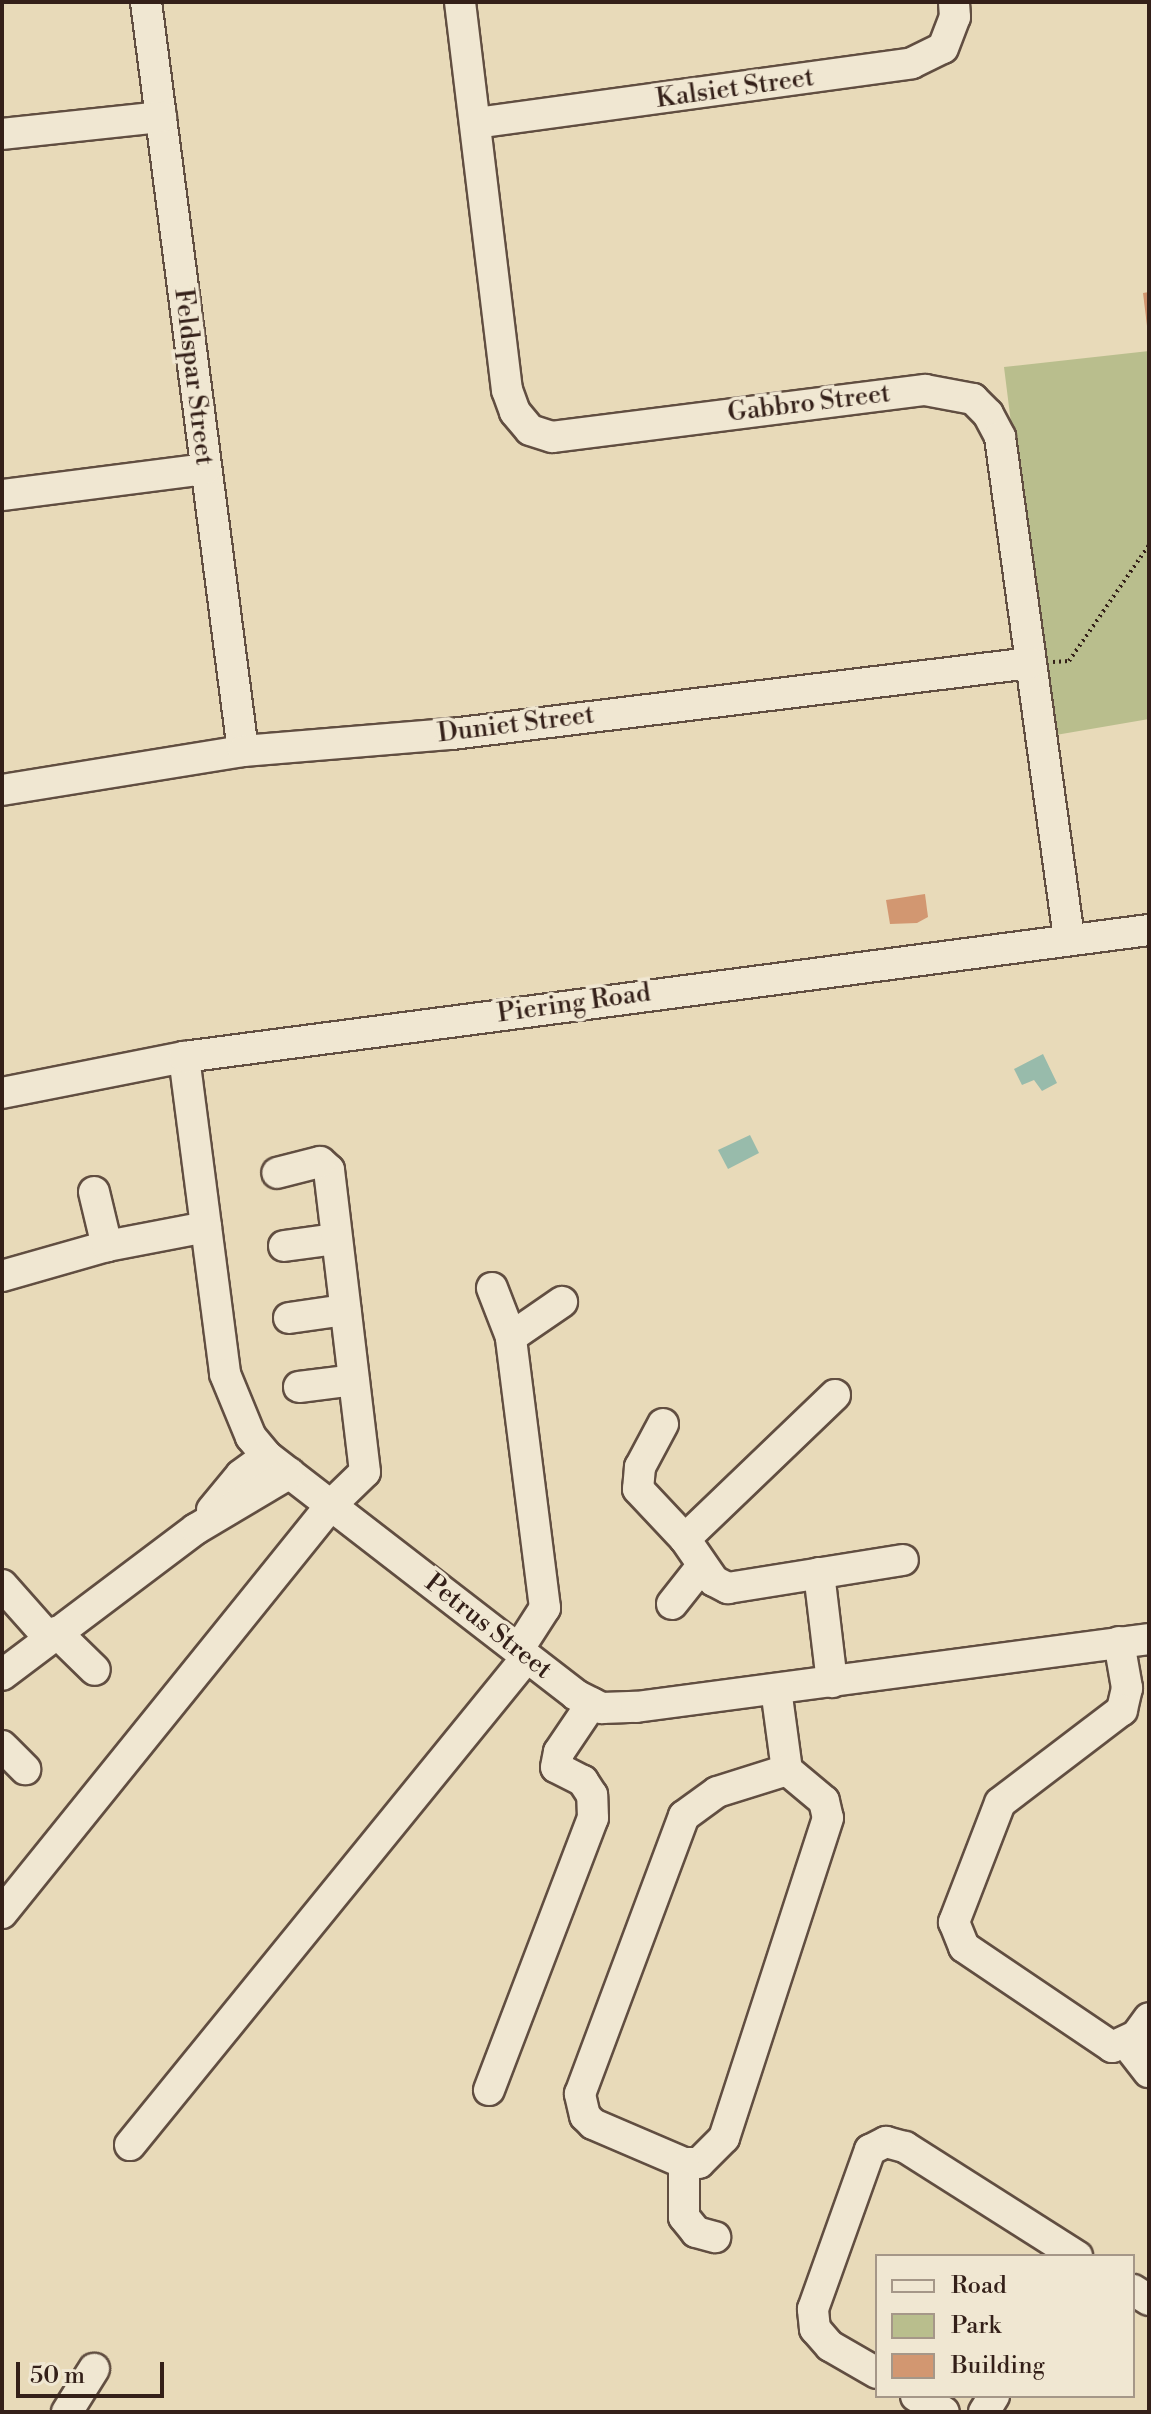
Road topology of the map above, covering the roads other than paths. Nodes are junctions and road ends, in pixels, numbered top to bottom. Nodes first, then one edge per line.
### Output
1 (146, 2) edge
2 (460, 2) edge
3 (954, 2) edge
4 (161, 117) junction
5 (476, 123) junction
6 (2, 134) edge
7 (205, 469) junction
8 (2, 495) edge
9 (1030, 663) junction
10 (243, 751) junction
11 (2, 790) edge
12 (1149, 930) edge
13 (1069, 938) junction
14 (184, 1057) junction
15 (2, 1093) edge
16 (277, 1173) dead end
17 (94, 1192) dead end
18 (206, 1227) junction
19 (335, 1239) junction
20 (107, 1246) junction
21 (284, 1246) dead end
22 (2, 1276) edge
23 (492, 1288) dead end
24 (562, 1302) dead end
25 (345, 1310) junction
26 (289, 1318) dead end
27 (511, 1337) junction
28 (354, 1380) junction
29 (299, 1387) dead end
30 (835, 1395) dead end
31 (663, 1424) dead end
32 (279, 1464) junction
33 (331, 1505) junction
34 (685, 1539) junction
35 (903, 1560) dead end
36 (702, 1566) junction
37 (819, 1573) junction
38 (2, 1585) edge
39 (672, 1604) dead end
40 (52, 1635) junction
41 (1134, 1641) edge
42 (522, 1653) junction
43 (95, 1670) dead end
44 (2, 1675) edge
45 (832, 1682) junction
46 (776, 1689) junction
47 (592, 1703) junction
48 (1135, 1707) edge
49 (2, 1746) edge
50 (25, 1769) dead end
51 (787, 1770) junction
52 (2, 1913) edge
53 (1149, 2018) edge
54 (1126, 2043) junction
55 (1149, 2072) edge
56 (489, 2090) dead end
57 (130, 2145) dead end
58 (684, 2163) junction
59 (715, 2237) dead end
60 (1074, 2254) edge
61 (94, 2369) dead end
62 (875, 2372) edge
63 (920, 2398) edge
64 (67, 2412) edge
65 (944, 2412) edge

1 - 4 street, Feldspar Street
2 - 5 street, Gabbro Street
3 - 5 street, Kalsiet Street
4 - 6 street
4 - 7 street, Feldspar Street
5 - 9 street, Gabbro Street
7 - 8 street
7 - 10 street, Feldspar Street
9 - 10 street, Duniet Street
9 - 13 street, Gabbro Street
10 - 11 street, Duniet Street
12 - 13 street, Piering Road
13 - 14 street, Piering Road
14 - 15 street, Piering Road
14 - 18 street, Petrus Street
16 - 19 street
17 - 20 street
18 - 20 street
18 - 32 street, Petrus Street
19 - 21 street
19 - 25 street
20 - 22 street
23 - 27 street
24 - 27 street
25 - 26 street
25 - 28 street
27 - 42 street
28 - 29 street
28 - 33 street
30 - 34 street
31 - 34 street
32 - 33 street, Petrus Street
32 - 40 street
33 - 42 street, Petrus Street
33 - 52 street
34 - 36 street
35 - 37 street
36 - 37 street
36 - 39 street
37 - 45 street
38 - 40 street
40 - 43 street
40 - 44 street
41 - 45 street, Petrus Street
41 - 48 street
42 - 47 street, Petrus Street
42 - 57 street
45 - 46 street, Petrus Street
46 - 47 street, Petrus Street
46 - 51 street
47 - 56 street
48 - 54 street
49 - 50 street
51 - 58 street
51 - 58 street
53 - 54 street
54 - 55 street
58 - 59 street
60 - 62 street
61 - 64 street
63 - 65 street

